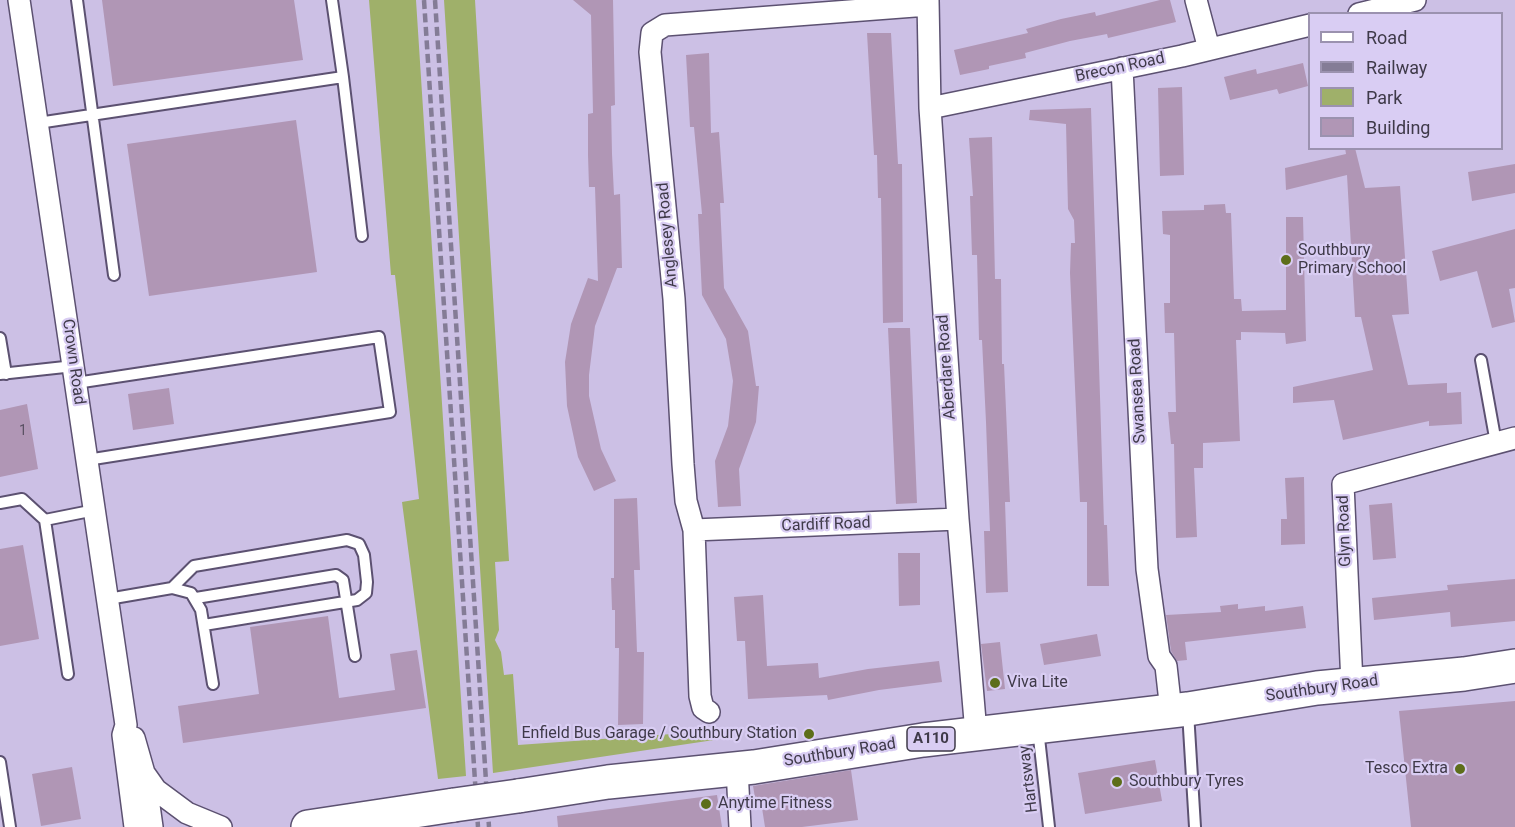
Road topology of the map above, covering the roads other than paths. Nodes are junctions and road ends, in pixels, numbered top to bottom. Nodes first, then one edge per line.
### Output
1 (20, 0) edge
2 (77, 0) edge
3 (332, 0) edge
4 (1196, 0) edge
5 (1415, 0) edge
6 (928, 3) edge
7 (1367, 12) edge
8 (1308, 25) edge
9 (1209, 49) junction
10 (1122, 68) junction
11 (343, 77) junction
12 (930, 108) junction
13 (91, 115) junction
14 (38, 123) junction
15 (362, 236) dead end
16 (114, 275) dead end
17 (0, 338) edge
18 (1481, 360) dead end
19 (3, 374) edge
20 (75, 374) junction
21 (1505, 441) edge
22 (87, 460) junction
23 (0, 503) edge
24 (95, 510) junction
25 (958, 519) junction
26 (45, 520) junction
27 (694, 530) junction
28 (172, 588) junction
29 (196, 598) junction
30 (108, 599) junction
31 (346, 602) junction
32 (204, 625) junction
33 (355, 656) dead end
34 (1515, 666) edge
35 (68, 674) dead end
36 (213, 684) dead end
37 (1352, 684) junction
38 (1180, 710) junction
39 (709, 712) dead end
40 (126, 725) junction
41 (1037, 728) junction
42 (976, 733) junction
43 (0, 762) edge
44 (737, 769) junction
45 (144, 773) junction
46 (10, 827) edge
47 (135, 827) edge
48 (152, 827) edge
49 (220, 827) edge
50 (308, 827) edge
51 (740, 827) edge
52 (1049, 827) edge
53 (1195, 827) edge

1 - 14 street, Crown Road
2 - 13 lane
3 - 11 lane
4 - 9 street
5 - 7 street
6 - 12 street, Aberdare Road
6 - 27 street, Anglesey Road
8 - 9 street, Brecon Road
9 - 10 street, Brecon Road
10 - 12 street, Brecon Road
10 - 38 street, Swansea Road
11 - 13 lane
11 - 15 lane
12 - 25 street, Aberdare Road
13 - 14 lane
13 - 16 lane
14 - 20 street, Crown Road
17 - 19 lane
18 - 21 lane
19 - 20 lane
20 - 22 street, Crown Road
20 - 22 lane
21 - 37 street, Glyn Road
22 - 24 street, Crown Road
23 - 26 lane
24 - 26 lane
24 - 30 street, Crown Road
25 - 27 street, Cardiff Road
25 - 42 street, Aberdare Road
26 - 35 lane
27 - 39 street, Anglesey Road
28 - 29 lane
28 - 30 lane
28 - 31 lane
29 - 31 lane
29 - 32 lane
30 - 40 street, Crown Road
31 - 32 lane
31 - 33 lane
32 - 36 lane
34 - 37 main road, Southbury Road / A110
37 - 38 main road, Southbury Road / A110
38 - 41 main road, Southbury Road / A110
38 - 53 lane
40 - 45 street, Crown Road
40 - 47 street, Crown Road
41 - 42 main road, Southbury Road / A110
41 - 52 lane, Hartsway
42 - 44 main road, Southbury Road / A110
43 - 46 lane
44 - 50 main road, Southbury Road / A110, bridge
44 - 51 street
45 - 48 street, Crown Road
45 - 49 street, Crown Road

